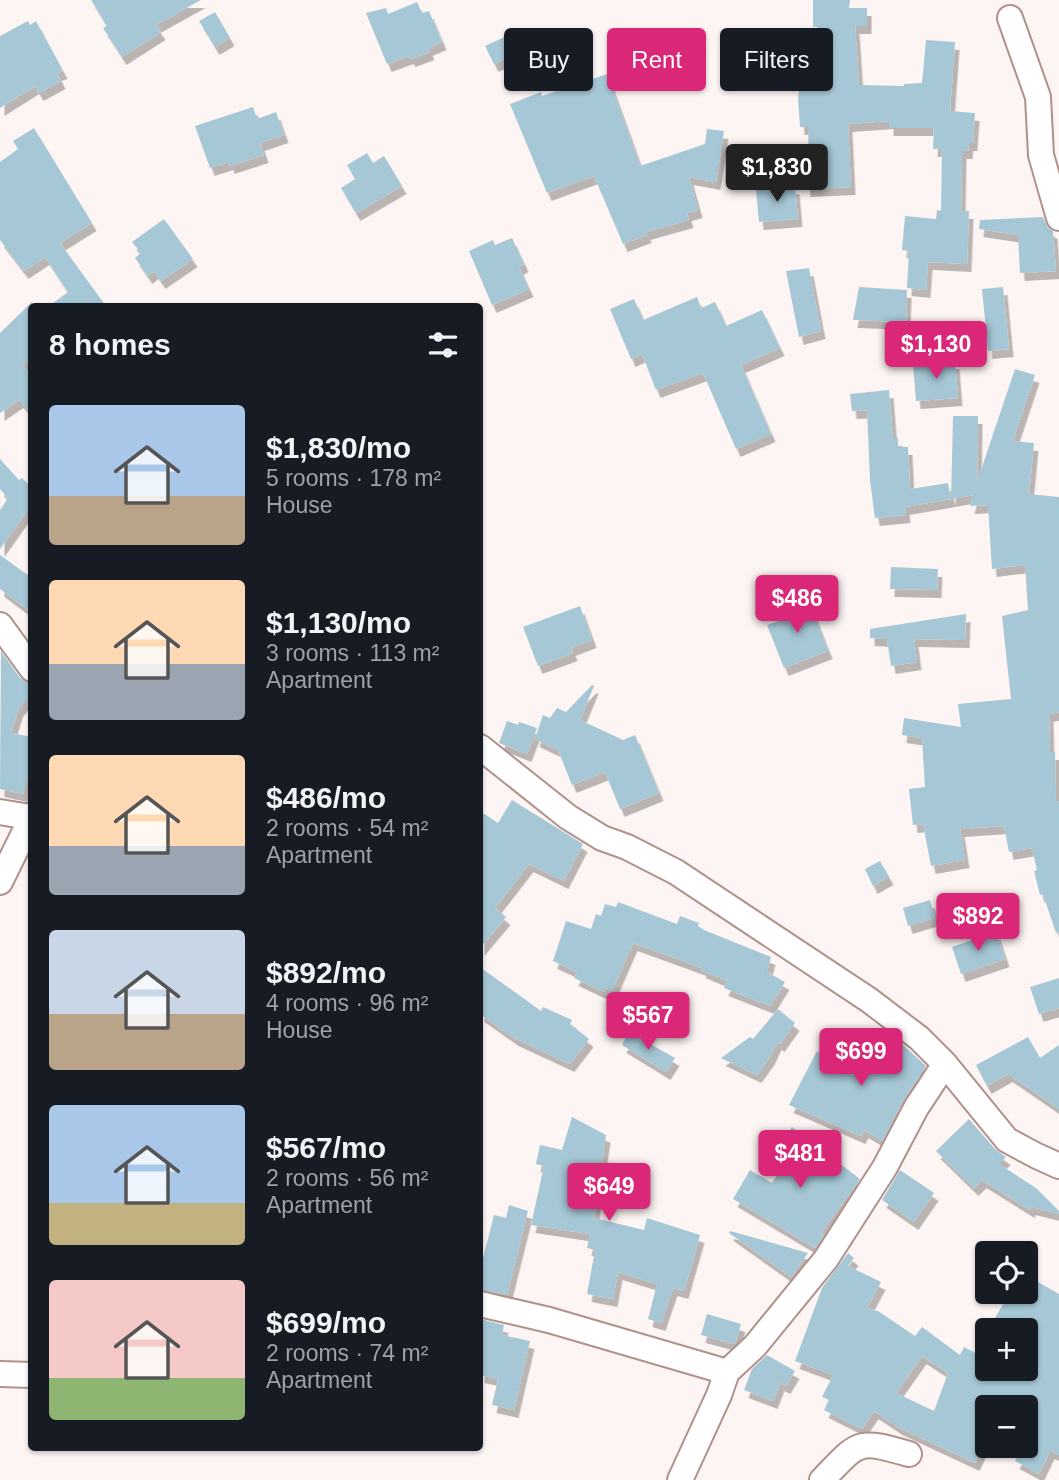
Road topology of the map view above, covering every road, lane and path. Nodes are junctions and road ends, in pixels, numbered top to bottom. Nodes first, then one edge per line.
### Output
1 (1010, 18) dead end
2 (1059, 218) edge
3 (0, 625) edge
4 (28, 664) edge
5 (483, 749) edge
6 (0, 812) edge
7 (28, 816) edge
8 (28, 822) edge
9 (0, 882) edge
10 (945, 1063) junction
11 (1059, 1166) edge
12 (483, 1305) edge
13 (727, 1372) junction
14 (0, 1374) edge
15 (28, 1375) edge
16 (909, 1454) dead end
17 (680, 1480) edge
18 (822, 1480) edge

1 - 2 street
3 - 4 street
5 - 10 street
6 - 7 street
8 - 9 street
10 - 11 street
10 - 13 street
12 - 13 street
13 - 17 street
14 - 15 street
16 - 18 street

